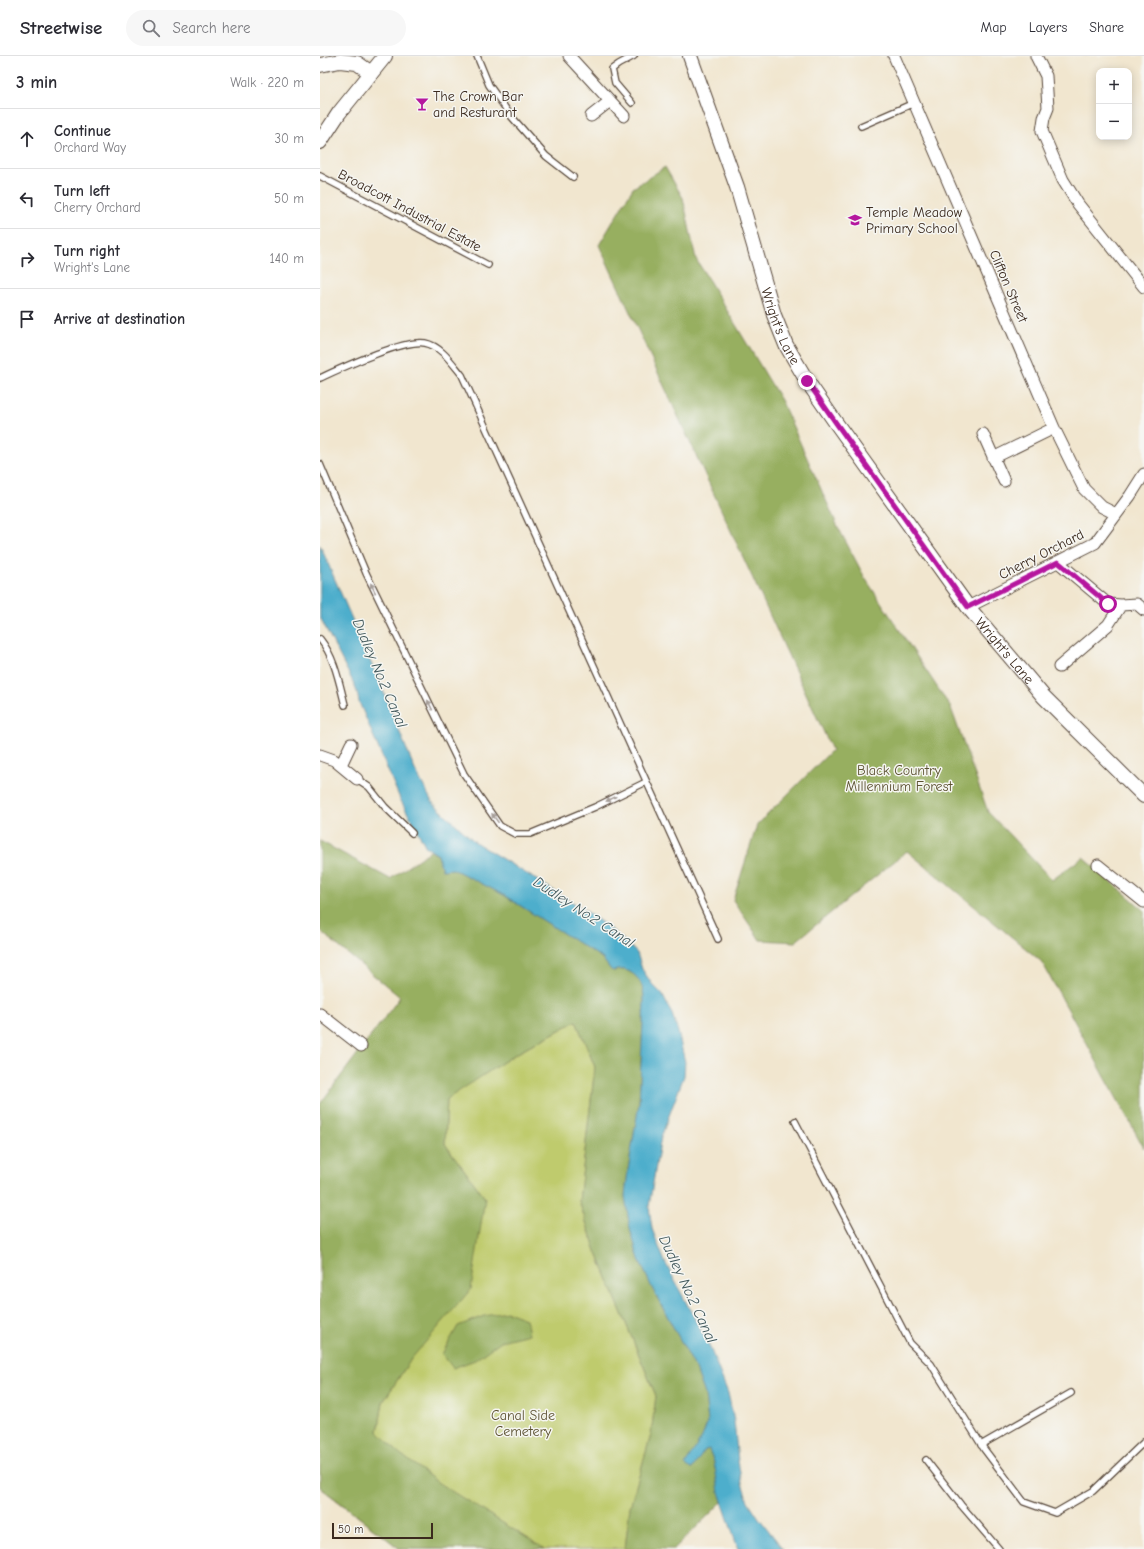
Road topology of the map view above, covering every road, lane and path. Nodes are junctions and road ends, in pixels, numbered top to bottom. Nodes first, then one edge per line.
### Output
1 (385, 56) edge
2 (477, 56) edge
3 (569, 56) edge
4 (634, 56) edge
5 (690, 56) edge
6 (894, 56) edge
7 (1036, 56) edge
8 (320, 65) edge
9 (371, 73) junction
10 (610, 101) junction
11 (914, 102) junction
12 (632, 103) dead end
13 (591, 116) dead end
14 (624, 116) dead end
15 (861, 126) dead end
16 (320, 142) edge
17 (320, 176) edge
18 (573, 177) dead end
19 (488, 265) dead end
20 (1144, 287) edge
21 (320, 378) edge
22 (1054, 428) junction
23 (983, 434) dead end
24 (993, 458) junction
25 (320, 464) edge
26 (1144, 474) edge
27 (1004, 481) dead end
28 (1116, 514) junction
29 (1058, 562) junction
30 (1121, 605) junction
31 (968, 607) junction
32 (1144, 610) edge
33 (320, 639) edge
34 (1059, 667) dead end
35 (345, 705) dead end
36 (351, 744) dead end
37 (320, 755) edge
38 (341, 765) junction
39 (357, 779) joint
40 (646, 782) junction
41 (1144, 796) edge
42 (412, 833) dead end
43 (1098, 865) dead end
44 (1144, 902) edge
45 (718, 939) dead end
46 (320, 1014) edge
47 (361, 1046) dead end
48 (795, 1121) dead end
49 (1071, 1393) dead end
50 (1144, 1442) edge
51 (981, 1445) junction
52 (926, 1460) dead end
53 (999, 1549) edge

1 - 9 street
2 - 18 lane
3 - 10 street
4 - 12 lane
5 - 31 street, Wright's Lane
6 - 11 street, Clifton Street
7 - 20 street
8 - 9 street
9 - 16 street
10 - 13 street
10 - 14 street
11 - 15 lane
11 - 22 street, Clifton Street
17 - 19 lane, Broadcott Industrial Estate
21 - 40 lane
22 - 24 street
22 - 28 street, Clifton Street
23 - 24 street
24 - 27 street
40 -> 25 lane
26 - 28 street, Cherry Orchard
28 - 29 street, Cherry Orchard
29 - 30 street
29 - 31 street, Cherry Orchard
30 - 32 street
30 - 34 street
31 - 41 street, Wright's Lane
33 - 35 lane
36 - 38 street
37 - 38 street
38 - 39 street
39 - 42 lane
40 - 45 lane
43 - 44 street
46 - 47 street
48 - 51 lane
49 - 51 lane
50 - 51 lane
52 - 53 lane

